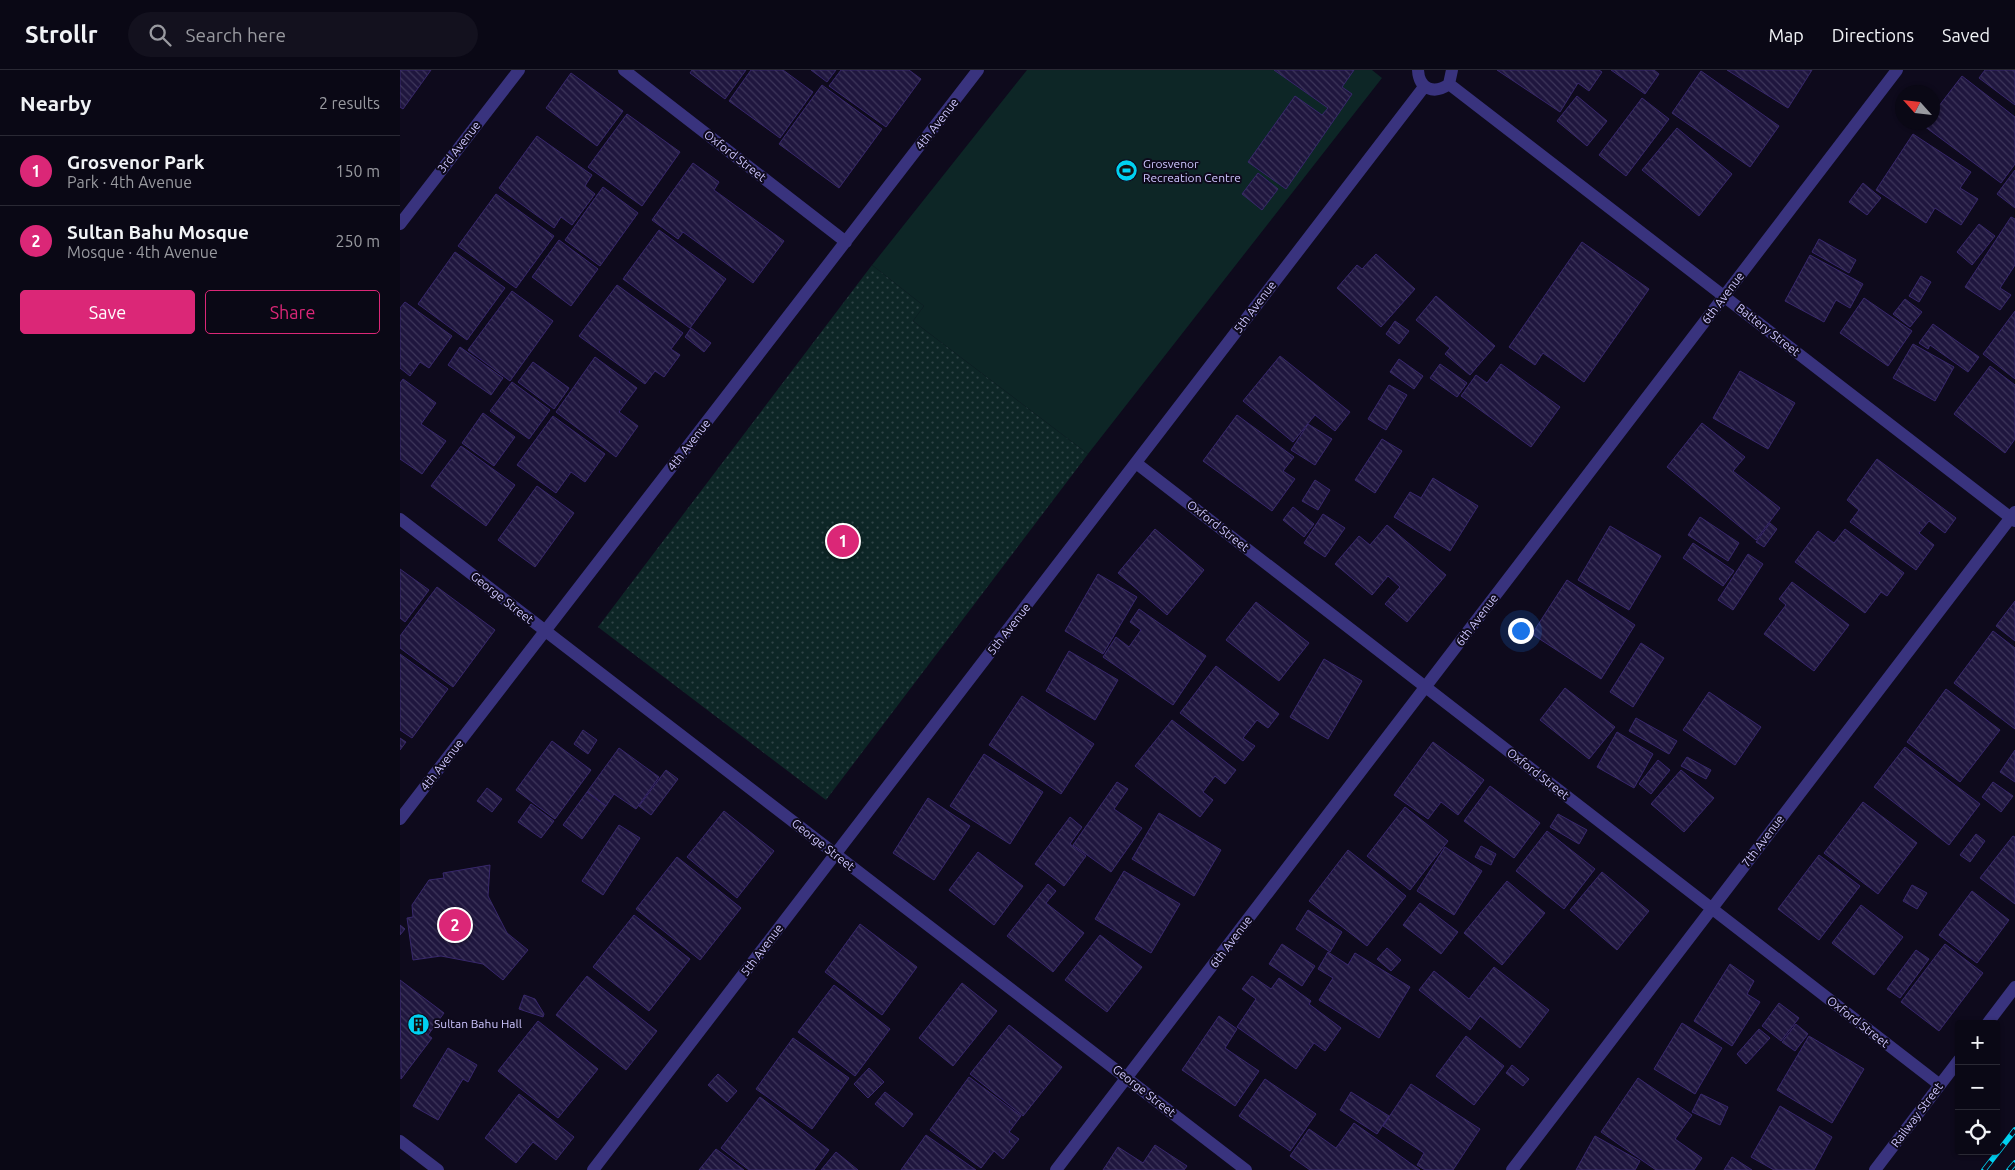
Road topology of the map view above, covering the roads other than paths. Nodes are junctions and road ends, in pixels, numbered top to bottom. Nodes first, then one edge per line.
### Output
1 (519, 70) edge
2 (624, 70) edge
3 (978, 70) edge
4 (1418, 70) edge
5 (1452, 70) edge
6 (1897, 70) edge
7 (1449, 84) junction
8 (1424, 87) junction
9 (400, 224) edge
10 (846, 242) junction
11 (1724, 296) junction
12 (1136, 463) junction
13 (2014, 517) edge
14 (400, 519) edge
15 (545, 631) junction
16 (1426, 686) junction
17 (400, 819) edge
18 (836, 854) junction
19 (1712, 909) junction
20 (2015, 987) edge
21 (1990, 1020) edge
22 (1955, 1065) edge
23 (1127, 1078) junction
24 (1940, 1085) junction
25 (400, 1141) edge
26 (438, 1170) edge
27 (593, 1170) edge
28 (1056, 1170) edge
29 (1246, 1170) edge
30 (1512, 1170) edge
31 (1875, 1170) edge

1 - 9 street, 3rd Avenue
2 - 10 street, Oxford Street
3 - 10 street, 4th Avenue
4 - 8 street
5 - 7 street
6 - 11 street, 6th Avenue
7 - 8 street
7 - 11 street, Battery Street
8 - 12 street, 5th Avenue
10 - 15 street, 4th Avenue
11 - 13 street, Battery Street
11 - 16 street, 6th Avenue
12 - 16 street, Oxford Street
12 - 18 street, 5th Avenue
13 - 19 street, 7th Avenue
14 - 15 street, George Street
15 - 17 street, 4th Avenue
15 - 18 street, George Street
16 - 19 street, Oxford Street
16 - 23 street, 6th Avenue
18 - 23 street, George Street
18 - 27 street, 5th Avenue
19 - 24 street, Oxford Street
19 - 30 street, 7th Avenue
20 - 21 street
22 - 24 street, Railway Street
23 - 28 street, 6th Avenue
23 - 29 street, George Street
24 - 31 street, Railway Street
25 - 26 street

